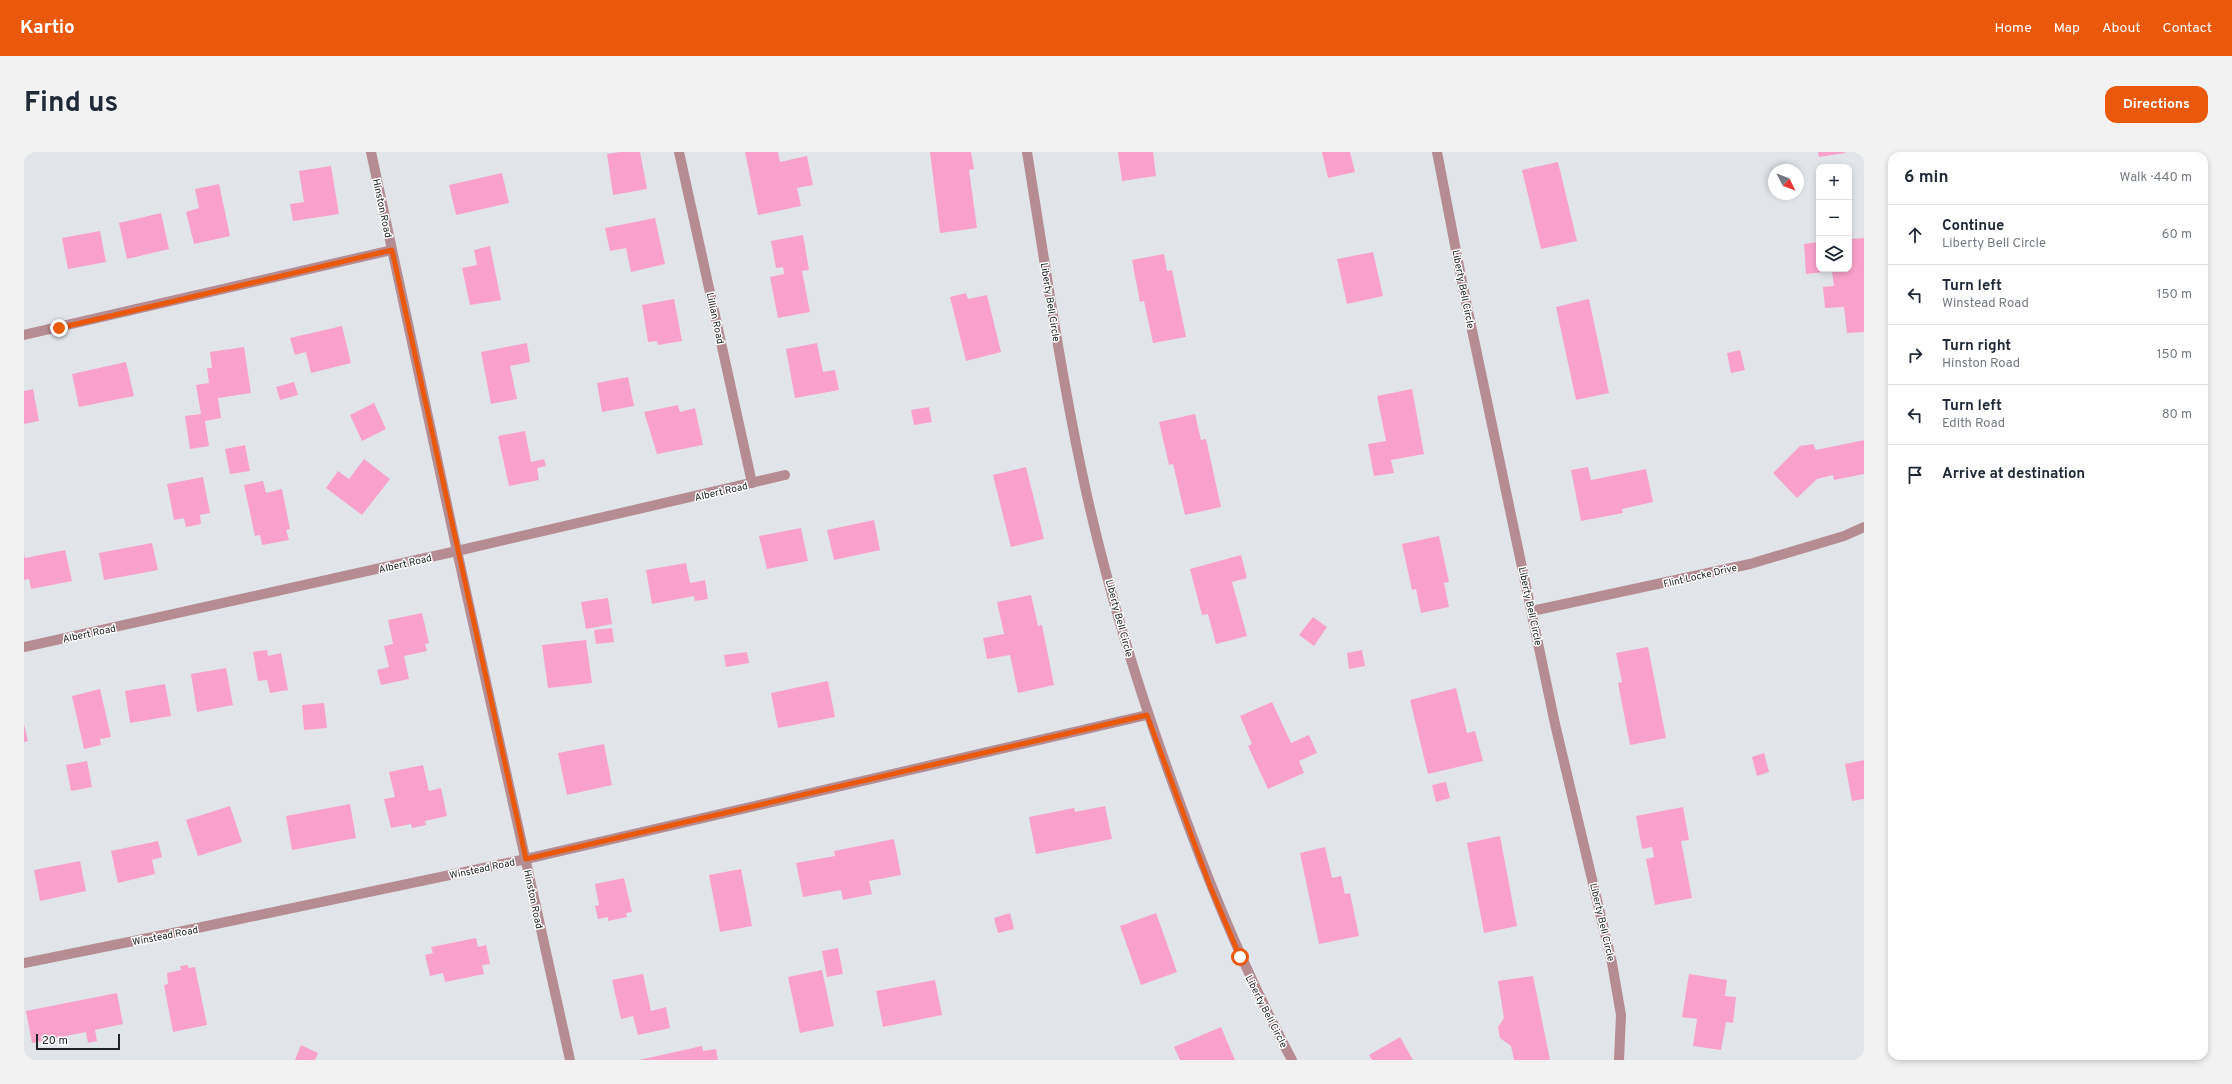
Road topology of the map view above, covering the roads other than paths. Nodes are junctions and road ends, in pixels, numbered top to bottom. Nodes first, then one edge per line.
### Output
1 (371, 152) edge
2 (679, 152) edge
3 (1027, 152) edge
4 (1437, 152) edge
5 (392, 250) junction
6 (24, 335) edge
7 (785, 475) dead end
8 (752, 483) junction
9 (1864, 527) edge
10 (457, 551) junction
11 (1532, 611) junction
12 (24, 647) edge
13 (1147, 715) junction
14 (526, 859) junction
15 (24, 962) edge
16 (570, 1060) edge
17 (1292, 1060) edge
18 (1618, 1060) edge

1 - 5 street, Hinston Road
2 - 8 street, Lillian Road
3 - 13 street, Liberty Bell Circle
4 - 11 street, Liberty Bell Circle
5 - 6 street
5 - 10 street, Hinston Road
7 - 8 street, Albert Road
8 - 10 street, Albert Road
9 - 11 street, Flint Locke Drive
10 - 12 street, Albert Road
10 - 14 street, Hinston Road
11 - 18 street, Liberty Bell Circle
13 - 14 street, Winstead Road
13 - 17 street, Liberty Bell Circle
14 - 15 street, Winstead Road
14 - 16 street, Hinston Road

